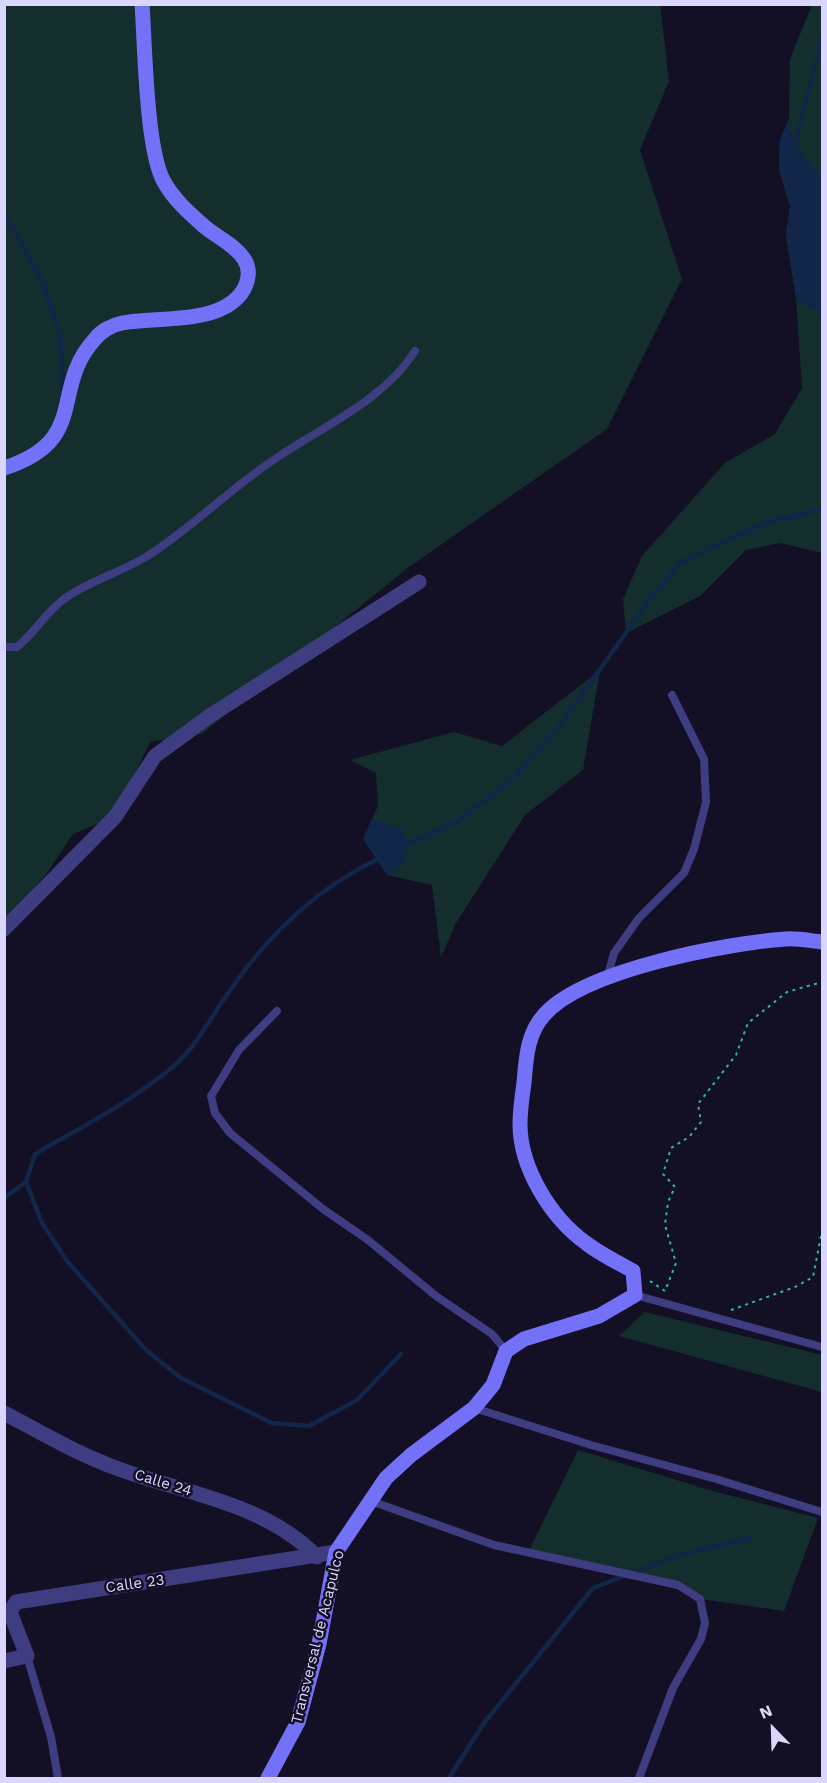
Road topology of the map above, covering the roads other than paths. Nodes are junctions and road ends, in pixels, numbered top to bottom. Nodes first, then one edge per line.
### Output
1 (142, 4) edge
2 (415, 351) dead end
3 (4, 468) edge
4 (418, 582) dead end
5 (4, 646) edge
6 (672, 695) dead end
7 (4, 929) edge
8 (822, 942) edge
9 (608, 975) junction
10 (277, 1011) dead end
11 (635, 1295) junction
12 (822, 1347) edge
13 (506, 1351) junction
14 (474, 1408) junction
15 (4, 1413) edge
16 (371, 1502) junction
17 (822, 1512) edge
18 (336, 1552) junction
19 (317, 1557) junction
20 (27, 1656) junction
21 (4, 1661) edge
22 (58, 1779) edge
23 (268, 1779) edge
24 (639, 1779) edge

1 - 3 street
2 - 5 lane
4 - 7 street
6 - 9 lane
8 - 9 street
9 - 11 street
10 - 13 lane
11 - 12 lane
11 - 13 street
13 - 14 street, Transversal de Acapulco
14 - 16 street, Transversal de Acapulco
14 - 17 lane
15 - 19 street, Calle 24
16 - 18 street, Transversal de Acapulco
16 - 24 lane
18 - 19 street, Calle 23
18 - 23 street, Transversal de Acapulco
19 - 20 street, Calle 23
20 - 21 street
20 - 22 lane

